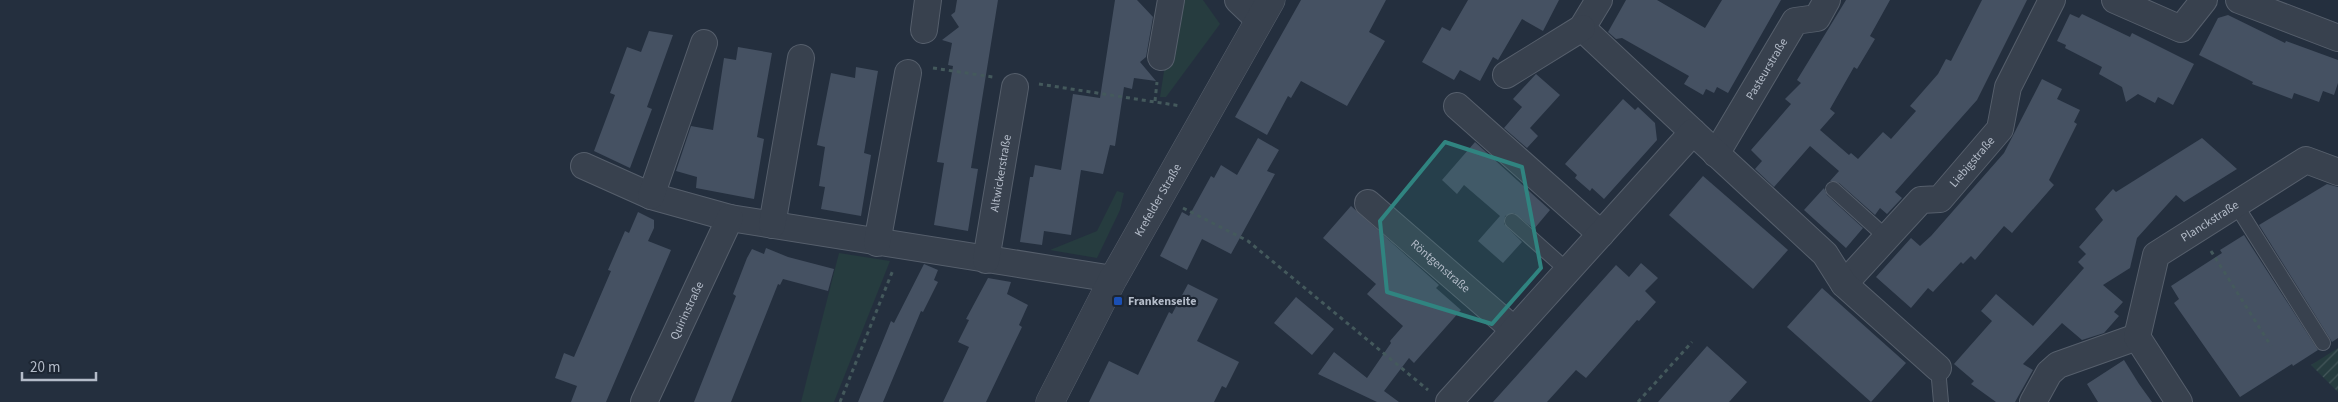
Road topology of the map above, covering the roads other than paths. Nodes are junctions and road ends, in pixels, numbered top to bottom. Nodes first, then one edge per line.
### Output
1 (928, 0) edge
2 (1171, 0) edge
3 (1238, 0) edge
4 (1599, 0) edge
5 (1827, 0) edge
6 (2052, 0) edge
7 (2115, 0) edge
8 (2204, 0) edge
9 (2239, 0) edge
10 (2270, 5) edge
11 (1265, 10) edge
12 (1582, 28) junction
13 (924, 30) dead end
14 (2338, 38) edge
15 (704, 43) dead end
16 (1161, 57) dead end
17 (802, 58) dead end
18 (916, 70) road end
19 (1506, 75) dead end
20 (1016, 83) road end
21 (1457, 106) dead end
22 (1693, 132) junction
23 (1716, 154) junction
24 (584, 166) dead end
25 (2338, 172) edge
26 (1833, 189) dead end
27 (651, 196) junction
28 (1368, 203) dead end
29 (2236, 205) junction
30 (730, 218) junction
31 (1512, 221) dead end
32 (772, 225) junction
33 (1601, 234) junction
34 (1886, 237) junction
35 (890, 245) junction
36 (986, 260) junction
37 (1567, 270) junction
38 (1113, 279) junction
39 (1844, 284) junction
40 (1513, 329) junction
41 (2137, 337) junction
42 (2323, 343) dead end
43 (1938, 368) joint
44 (1441, 399) edge
45 (644, 402) edge
46 (1050, 402) edge
47 (1941, 402) edge
48 (2033, 402) edge
49 (2179, 402) edge

1 - 13 street
2 - 16 street
3 - 11 street
4 - 12 street
5 - 23 street, Pasteurstraße
6 - 34 street, Liebigstraße
7 - 8 street
9 - 10 street
10 - 14 street
11 - 38 street, Krefelder Straße
12 - 19 street
12 - 22 street
15 - 27 street
17 - 32 street
18 - 35 street
20 - 36 street, Altwickerstraße
21 - 33 street
22 - 23 street
22 - 33 street
23 - 39 street
24 - 27 street
25 - 29 street, Planckstraße
26 - 34 lane
27 - 30 street
28 - 40 street, Röntgenstraße
29 - 41 street, Planckstraße
29 - 42 lane
30 - 32 street
30 - 45 street, Quirinstraße
31 - 37 lane
32 - 35 street
33 - 37 street
34 - 39 street, Liebigstraße
35 - 36 street
36 - 38 street
37 - 40 street
38 - 46 street, Krefelder Straße
39 - 43 street
40 - 44 street
41 - 48 street
41 - 49 street
43 - 47 lane

